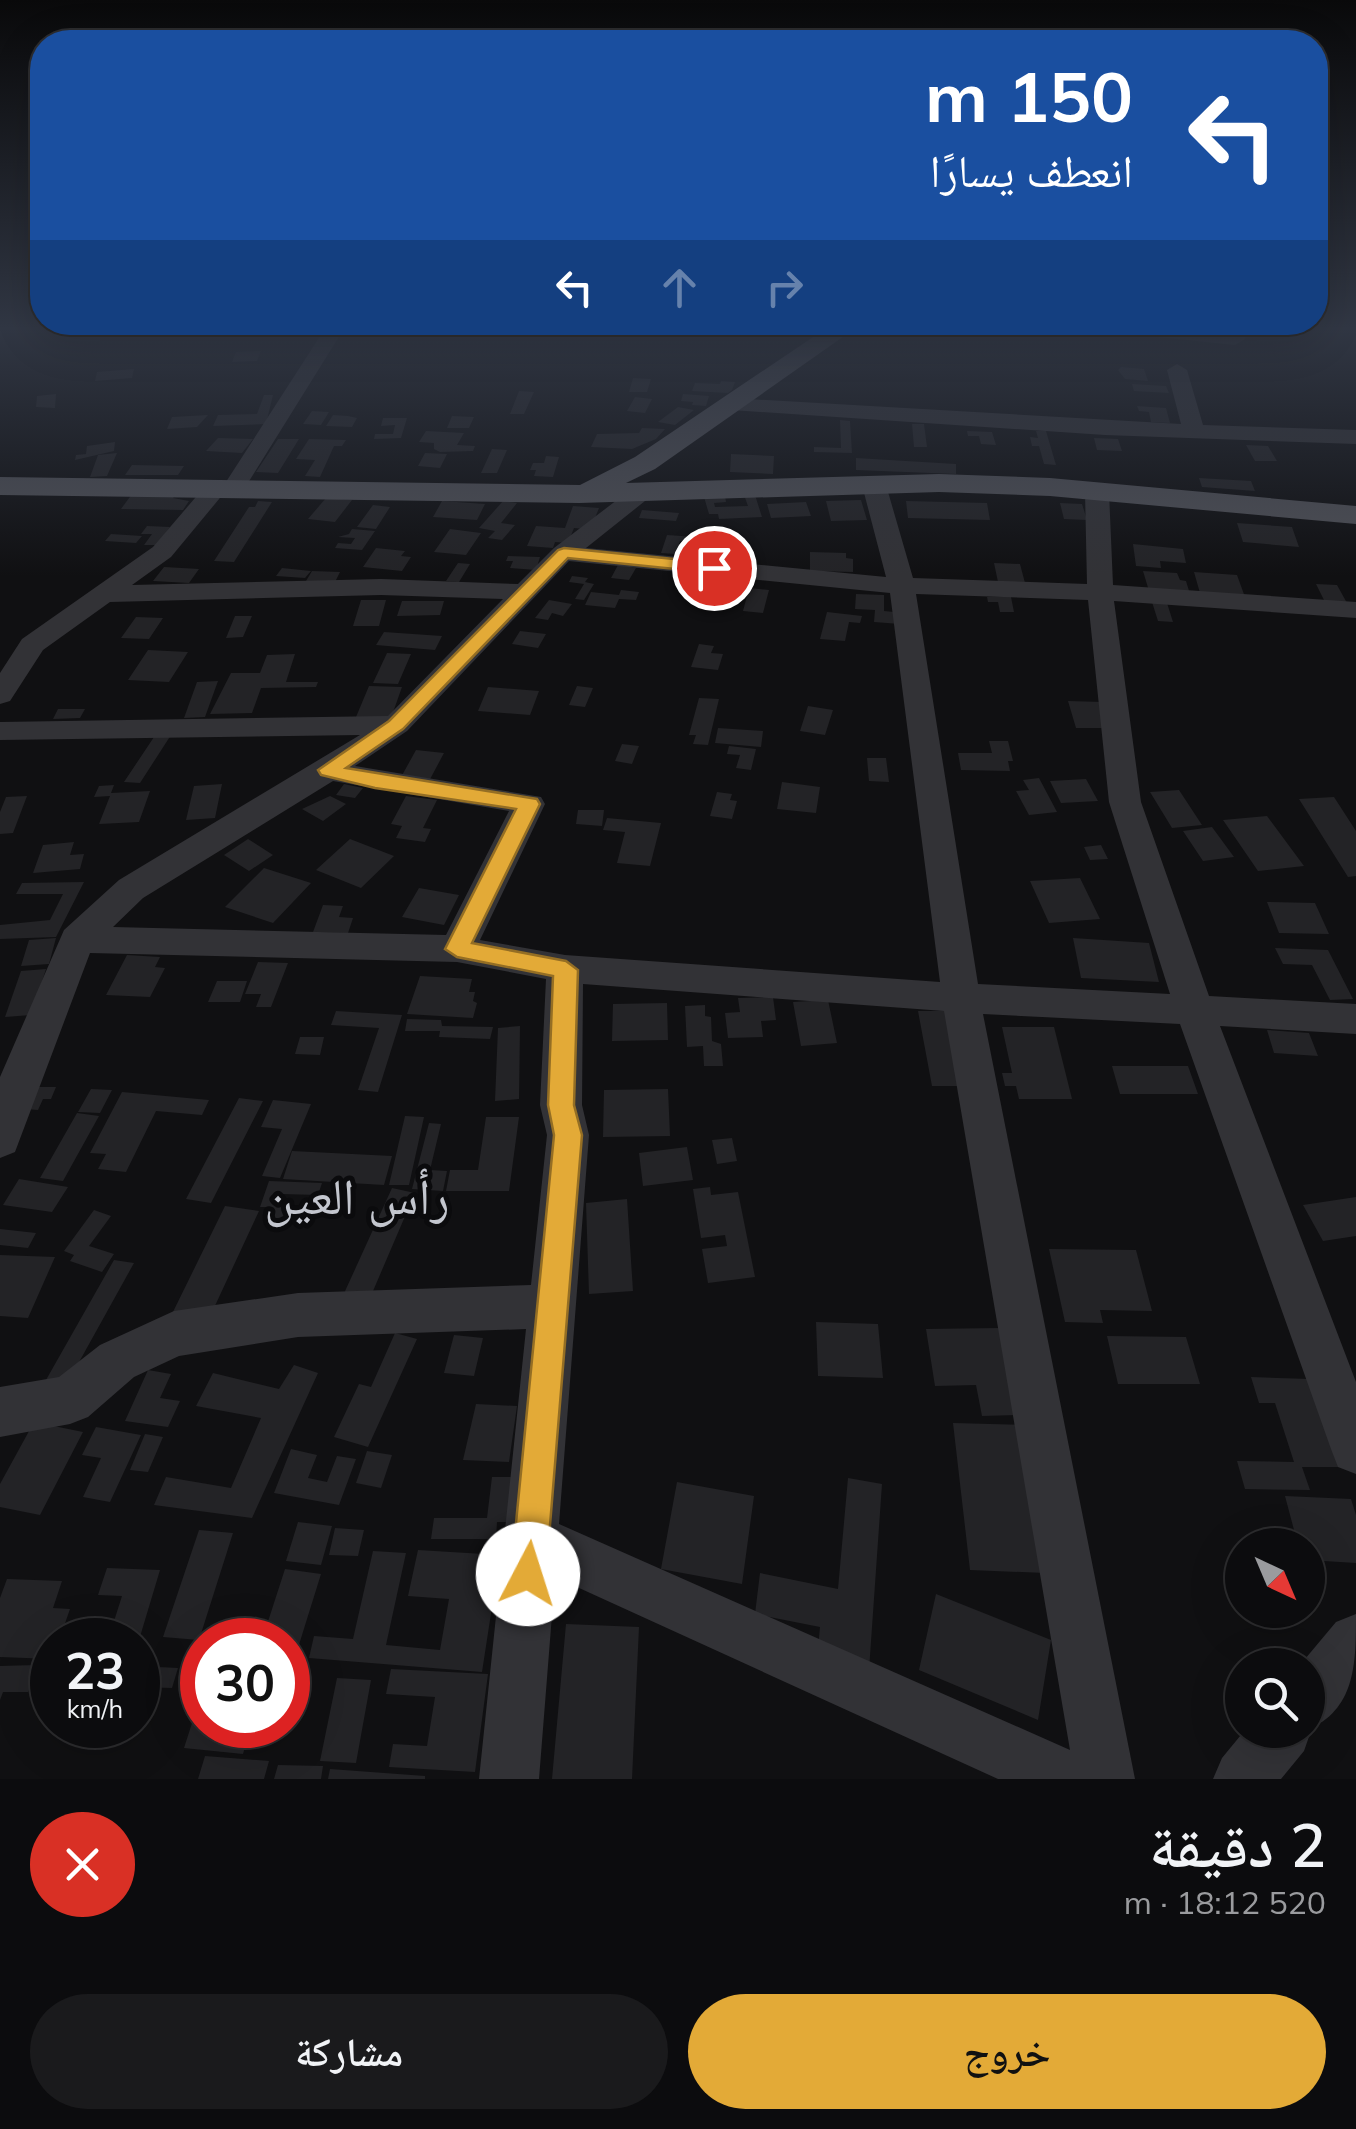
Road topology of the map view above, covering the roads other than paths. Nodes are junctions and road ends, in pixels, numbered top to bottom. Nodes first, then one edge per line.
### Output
1 (279, 410) edge
2 (722, 410) edge
3 (834, 410) edge
4 (1188, 410) edge
5 (1194, 431) junction
6 (1356, 437) edge
7 (874, 485) junction
8 (0, 486) edge
9 (224, 489) junction
10 (642, 492) junction
11 (1098, 492) junction
12 (579, 494) junction
13 (1356, 515) edge
14 (564, 553) junction
15 (902, 586) junction
16 (529, 592) junction
17 (1100, 592) junction
18 (104, 594) junction
19 (1356, 610) edge
20 (0, 695) edge
21 (396, 725) junction
22 (0, 730) edge
23 (328, 770) junction
24 (77, 939) junction
25 (457, 949) junction
26 (566, 970) junction
27 (961, 998) junction
28 (1194, 1010) junction
29 (1356, 1019) edge
30 (0, 1140) edge
31 (551, 1306) junction
32 (0, 1412) edge
33 (1356, 1449) edge
34 (532, 1539) junction
35 (1356, 1642) edge
36 (1325, 1680) edge
37 (1269, 1748) edge
38 (509, 1779) edge
39 (1066, 1779) edge
40 (1105, 1779) edge
41 (1243, 1779) edge

1 - 9 street
2 - 12 main road
3 - 5 street
4 - 5 street
5 - 6 street
7 - 10 main road
7 - 11 main road
7 - 15 street
8 - 9 main road
9 - 12 main road
9 - 18 street
10 - 12 main road
10 - 14 street
11 - 13 main road
11 - 17 street
14 - 15 street
14 - 16 street
15 - 17 street
15 - 27 street
16 - 18 street
16 - 21 street
17 - 19 street
17 - 28 street
18 - 20 street
21 - 22 street
21 - 23 street
23 - 24 street
23 - 25 street
24 - 25 street
24 - 30 street
25 - 26 street
26 - 27 street
26 - 31 street
27 - 28 street
27 - 40 street
28 - 29 street
28 - 33 street
31 - 32 street
31 - 34 street
34 - 38 street
34 - 39 street
35 - 36 street
37 - 41 street

